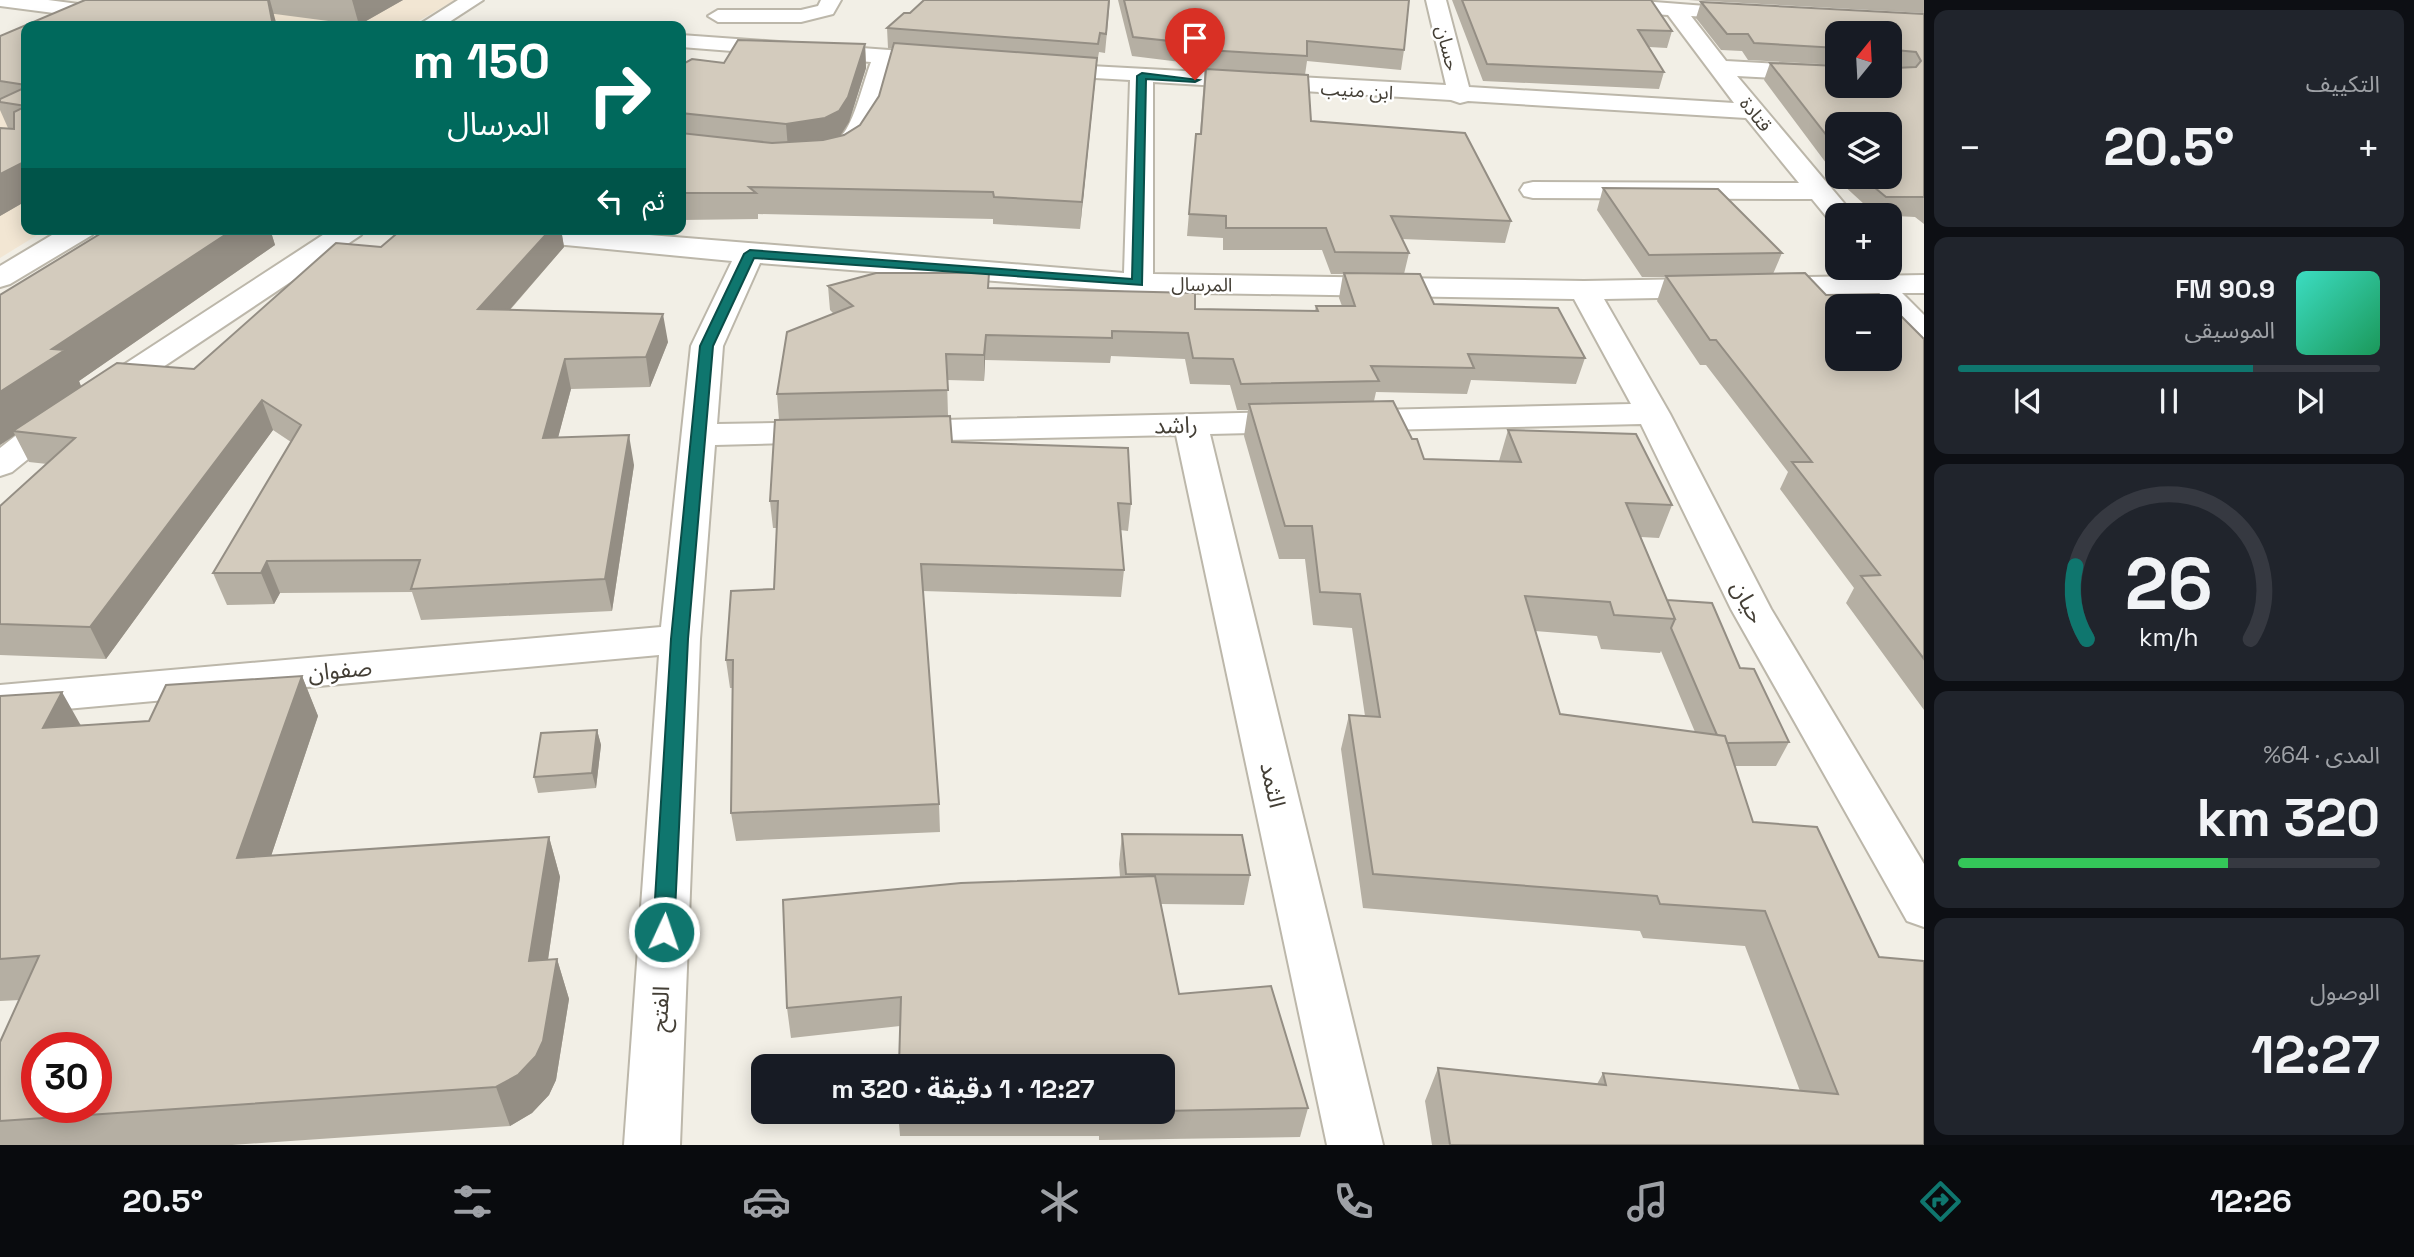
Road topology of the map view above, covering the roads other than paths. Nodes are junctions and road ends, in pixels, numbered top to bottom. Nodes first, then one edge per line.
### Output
1 (473, 0) edge
2 (831, 0) edge
3 (1436, 0) edge
4 (1531, 0) edge
5 (0, 1) edge
6 (720, 8) edge
7 (1675, 10) junction
8 (83, 11) junction
9 (1766, 15) edge
10 (60, 21) edge
11 (162, 21) edge
12 (437, 21) edge
13 (686, 41) edge
14 (712, 41) junction
15 (884, 56) junction
16 (965, 62) edge
17 (1019, 67) edge
18 (691, 68) edge
19 (1722, 68) junction
20 (1825, 73) edge
21 (1142, 76) junction
22 (1460, 96) junction
23 (1753, 111) junction
24 (791, 158) edge
25 (1534, 190) dead end
26 (1821, 191) junction
27 (1830, 203) edge
28 (72, 235) edge
29 (342, 235) edge
30 (573, 235) edge
31 (750, 254) junction
32 (0, 278) edge
33 (1856, 280) edge
34 (1884, 280) edge
35 (1891, 280) edge
36 (1138, 283) junction
37 (1924, 284) edge
38 (1584, 290) junction
39 (1924, 332) edge
40 (1653, 414) junction
41 (1191, 425) junction
42 (699, 435) junction
43 (0, 466) edge
44 (680, 639) junction
45 (0, 699) edge
46 (1924, 907) edge
47 (652, 1145) edge
48 (1355, 1145) edge

1 - 12 street
2 - 6 street
3 - 22 street, حسان
4 - 7 street
5 - 8 street
6 - 14 street
7 - 9 street
7 - 19 street, قتادة
8 - 10 street
8 - 11 street
13 - 14 street
14 - 15 street
14 - 18 street
15 - 16 street
15 - 24 street
17 - 21 street, ابن منيب
19 - 20 street
19 - 23 street, قتادة
21 - 22 street, ابن منيب
21 - 36 street
22 - 23 street, ابن منيب
23 - 26 street, قتادة
25 - 26 street
26 - 27 street, قتادة
28 - 32 street
29 - 43 street
30 - 31 street, المرسال
31 - 36 street, المرسال
31 - 42 street, الفتح
33 - 38 street, المرسال
34 - 39 street
35 - 37 street, المرسال
36 - 38 street, المرسال
38 - 40 street, حيان
40 - 41 street, راشد
40 - 46 street, حيان
41 - 42 street, راشد
41 - 48 street, الثمد
42 - 44 street, الفتح
44 - 45 street, صفوان
44 - 47 street, الفتح

